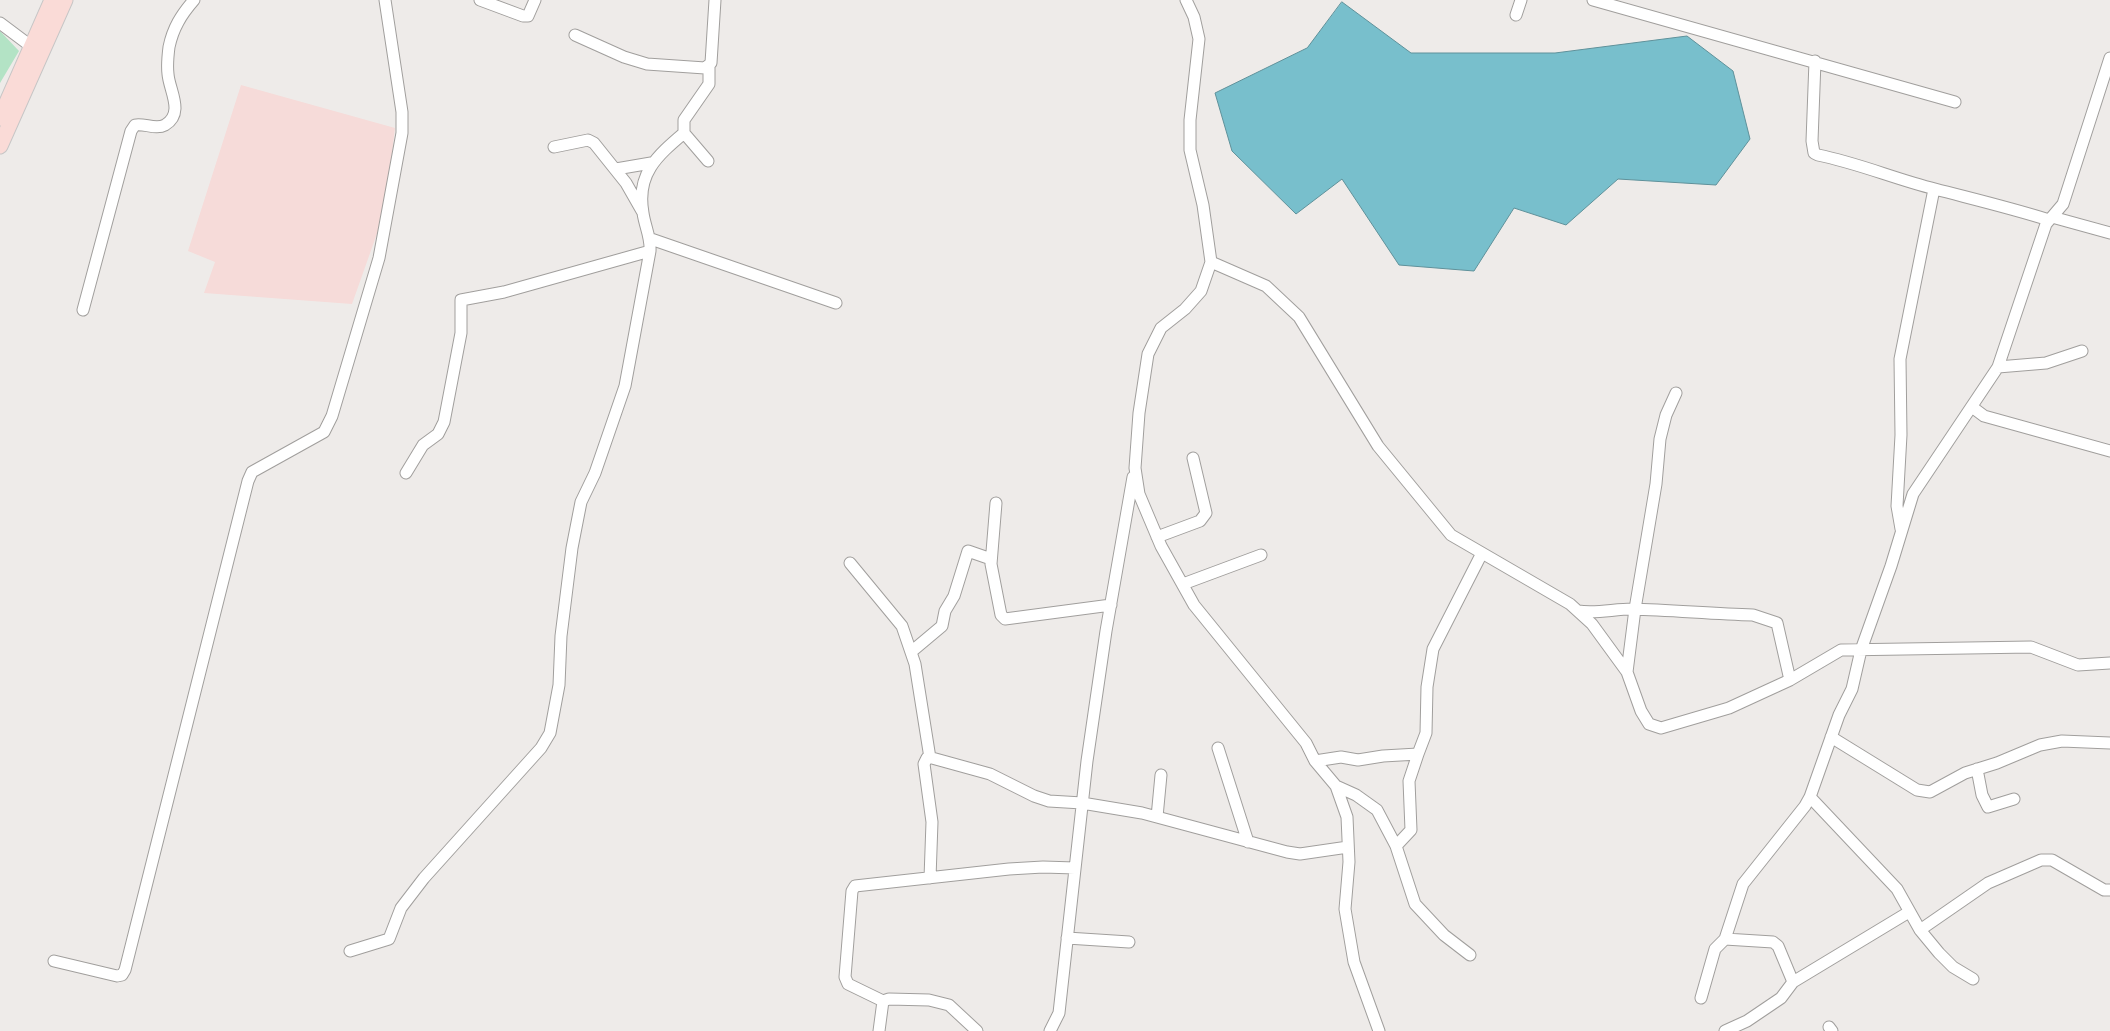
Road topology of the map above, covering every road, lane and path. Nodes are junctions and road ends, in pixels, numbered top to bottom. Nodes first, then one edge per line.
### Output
1 (52, 0) edge
2 (65, 0) edge
3 (194, 0) edge
4 (385, 0) edge
5 (480, 0) edge
6 (535, 0) edge
7 (715, 0) edge
8 (1186, 0) edge
9 (1520, 0) edge
10 (1594, 0) edge
11 (1516, 15) dead end
12 (0, 23) edge
13 (575, 36) dead end
14 (32, 47) junction
15 (2110, 58) edge
16 (1815, 61) junction
17 (709, 67) junction
18 (1955, 102) dead end
19 (0, 118) edge
20 (684, 133) junction
21 (0, 146) edge
22 (554, 147) dead end
23 (708, 161) dead end
24 (651, 163) junction
25 (616, 169) junction
26 (1934, 189) junction
27 (643, 213) junction
28 (2050, 219) junction
29 (2110, 234) edge
30 (650, 245) junction
31 (1211, 262) junction
32 (836, 303) dead end
33 (83, 310) dead end
34 (2082, 351) dead end
35 (1998, 367) junction
36 (1676, 393) dead end
37 (1972, 407) junction
38 (2110, 451) edge
39 (1193, 458) dead end
40 (1135, 468) junction
41 (406, 473) dead end
42 (996, 503) dead end
43 (1901, 532) junction
44 (1157, 536) junction
45 (1482, 553) junction
46 (1261, 555) dead end
47 (991, 559) junction
48 (850, 563) dead end
49 (1183, 584) junction
50 (1111, 605) junction
51 (1635, 609) junction
52 (1578, 612) junction
53 (1861, 650) junction
54 (911, 652) junction
55 (2110, 663) edge
56 (1627, 672) junction
57 (1790, 680) junction
58 (1831, 737) junction
59 (2110, 743) edge
60 (1218, 748) dead end
61 (1418, 754) junction
62 (930, 758) junction
63 (1315, 760) junction
64 (1977, 769) junction
65 (1161, 775) dead end
66 (1336, 786) junction
67 (1810, 796) junction
68 (2014, 798) dead end
69 (1082, 803) junction
70 (1156, 817) junction
71 (1248, 842) junction
72 (1396, 846) junction
73 (1348, 847) junction
74 (1075, 868) junction
75 (930, 878) junction
76 (2110, 890) edge
77 (1909, 912) junction
78 (1920, 930) junction
79 (1067, 938) junction
80 (1725, 938) junction
81 (1129, 942) dead end
82 (350, 951) dead end
83 (1470, 955) dead end
84 (54, 961) dead end
85 (1972, 979) dead end
86 (1793, 982) junction
87 (1701, 998) dead end
88 (883, 1001) junction
89 (879, 1031) edge
90 (977, 1031) edge
91 (1050, 1031) edge
92 (1379, 1031) edge
93 (1725, 1031) edge

1 - 14 main road
2 - 21 main road
3 - 33 street
4 - 84 street
5 - 6 street
7 - 17 street
8 - 31 street
9 - 11 street
10 - 16 street
12 - 14 street
13 - 17 street
14 - 19 main road
15 - 28 street
16 - 18 street
16 - 26 street
17 - 20 street
20 - 23 street
20 - 24 street
22 - 25 street
24 - 25 street
24 - 27 street
25 - 27 street
26 - 28 street
26 - 43 street
27 - 30 street
28 - 29 street
28 - 35 street
30 - 32 street
30 - 41 street
30 - 82 street
31 - 40 street
31 - 45 street
34 - 35 street
35 - 37 street
36 - 51 street
37 - 38 street
37 - 43 street
39 - 44 street
40 - 44 street
40 - 50 street
42 - 47 street
43 - 53 street
44 - 49 street
45 - 52 street
45 - 61 street
46 - 49 street
47 - 50 street
47 - 54 street
48 - 54 street
49 - 63 street
50 - 69 street
51 - 52 street
51 - 56 street
51 - 57 street
52 - 56 street
53 - 55 street
53 - 57 street
53 - 58 street
54 - 62 street
56 - 57 street
58 - 64 street
58 - 67 street
59 - 64 street
60 - 71 street
61 - 63 street
61 - 72 street
62 - 69 street
62 - 75 street
63 - 66 street
64 - 68 street
65 - 70 street
66 - 72 street
66 - 73 street
67 - 77 street
67 - 80 street
69 - 70 street
69 - 74 street
70 - 71 street
71 - 73 street
72 - 83 street
73 - 92 street
74 - 75 street
74 - 79 street
75 - 88 street
76 - 78 street
77 - 78 street
77 - 86 street
78 - 85 street
79 - 81 street
79 - 91 street
80 - 86 street
80 - 87 street
86 - 93 street
88 - 89 street
88 - 90 street

